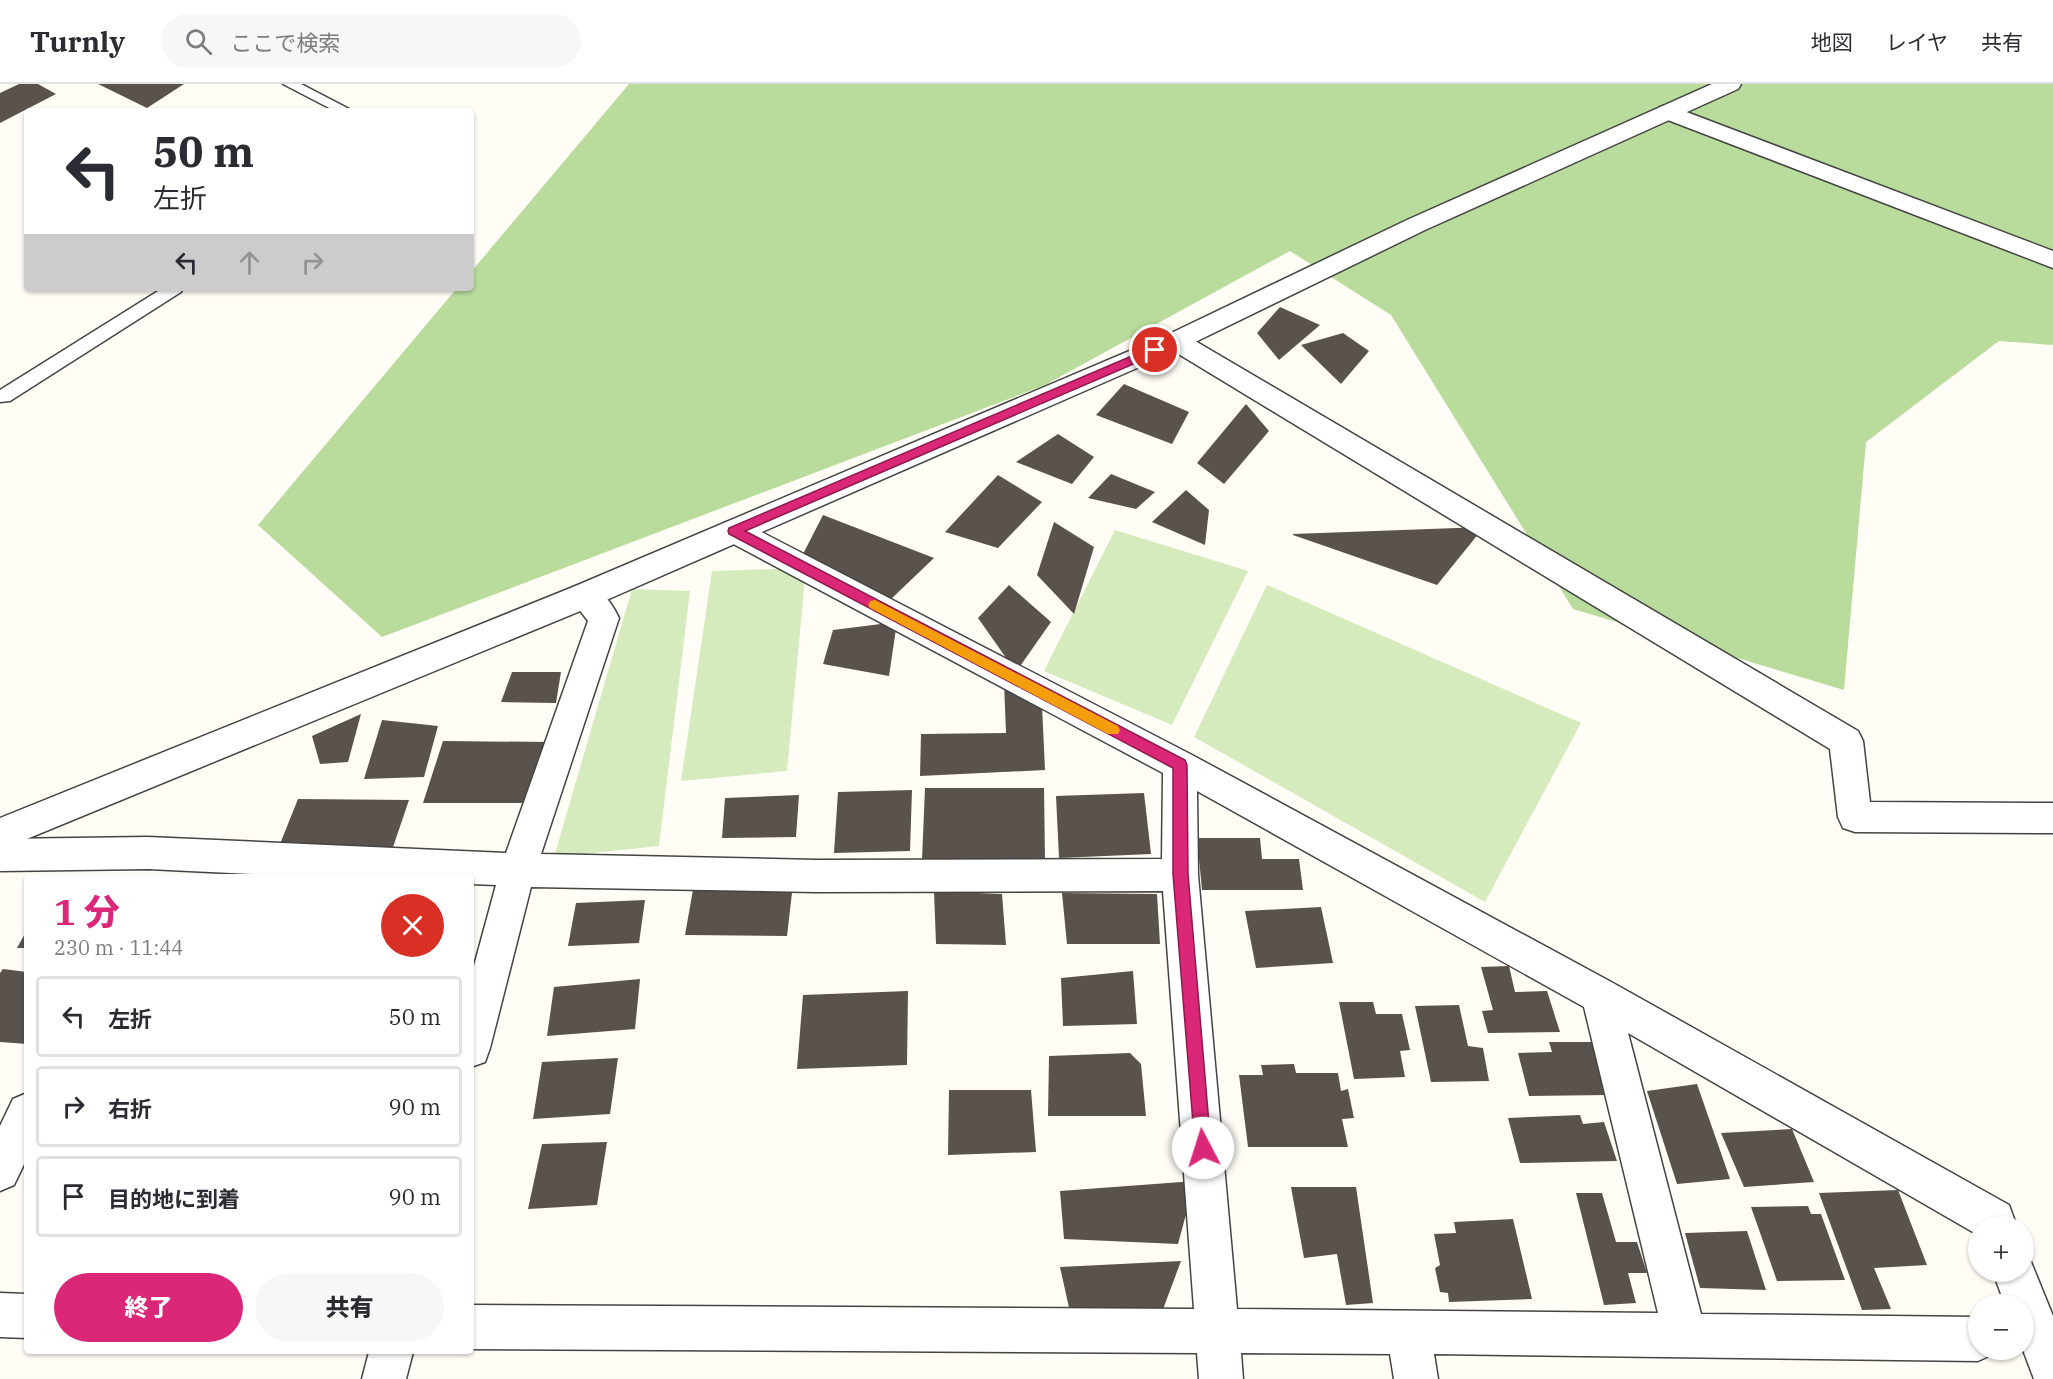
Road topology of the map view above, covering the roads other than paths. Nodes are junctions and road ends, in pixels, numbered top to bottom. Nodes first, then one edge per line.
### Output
1 (290, 84) edge
2 (1730, 84) edge
3 (340, 108) edge
4 (1668, 112) junction
5 (2053, 260) edge
6 (170, 291) edge
7 (1176, 341) junction
8 (0, 396) edge
9 (734, 531) junction
10 (584, 596) junction
11 (1180, 765) junction
12 (2053, 818) edge
13 (0, 834) edge
14 (0, 855) edge
15 (142, 865) edge
16 (518, 870) junction
17 (1180, 874) junction
18 (1600, 996) junction
19 (474, 1037) edge
20 (24, 1119) edge
21 (0, 1171) edge
22 (1987, 1216) edge
23 (2018, 1282) edge
24 (0, 1315) edge
25 (24, 1316) edge
26 (474, 1327) edge
27 (1218, 1331) junction
28 (1410, 1332) junction
29 (1685, 1336) junction
30 (1968, 1339) edge
31 (2043, 1348) edge
32 (390, 1354) edge
33 (384, 1379) edge
34 (1221, 1379) edge
35 (1416, 1379) edge

1 - 3 lane
2 - 4 street
4 - 5 street
4 - 7 street
6 - 8 lane
7 - 9 street
7 - 12 street
9 - 10 street
9 - 11 street
10 - 13 street
10 - 16 street
11 - 17 street
11 - 18 street
14 - 15 street
15 - 16 street
16 - 17 street
16 - 19 street
17 - 27 street
18 - 22 street
18 - 29 street
20 - 21 street
23 - 31 street
24 - 25 street
26 - 27 street
27 - 28 street
27 - 34 street
28 - 29 street
28 - 35 street
29 - 30 street
32 - 33 street

